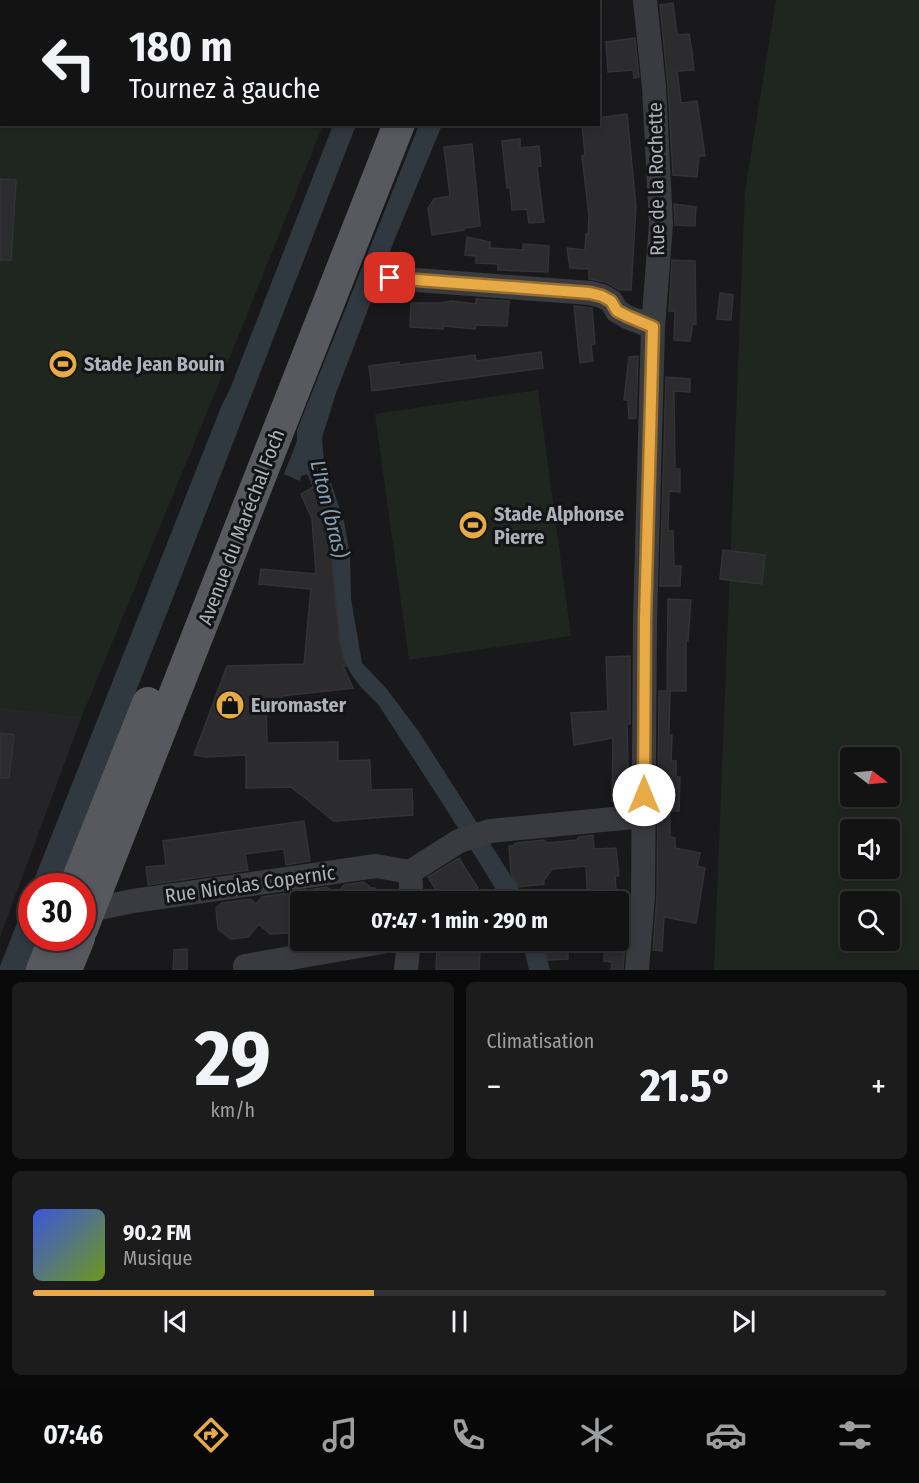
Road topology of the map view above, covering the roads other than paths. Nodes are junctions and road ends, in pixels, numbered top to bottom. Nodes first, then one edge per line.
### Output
1 (645, 0) edge
2 (376, 126) edge
3 (398, 126) edge
4 (390, 278) dead end
5 (653, 327) junction
6 (644, 816) junction
7 (410, 872) junction
8 (96, 878) edge
9 (96, 881) edge
10 (411, 891) edge
11 (96, 912) edge
12 (50, 951) edge
13 (72, 951) edge
14 (330, 951) edge
15 (408, 951) edge
16 (245, 966) dead end
17 (42, 970) edge
18 (66, 970) edge
19 (406, 970) edge
20 (637, 970) edge

1 - 5 street, Rue de la Rochette
2 - 8 main road, Avenue du Maréchal Foch
3 - 9 main road, Avenue du Maréchal Foch
4 - 5 street
5 - 6 street, Rue de la Rochette
6 - 7 street
6 - 20 street, Rue de la Rochette
7 - 10 street
7 - 11 street, Rue Nicolas Copernic
12 - 17 main road
13 - 18 main road, Avenue du Maréchal Foch
14 - 16 street
15 - 19 street

